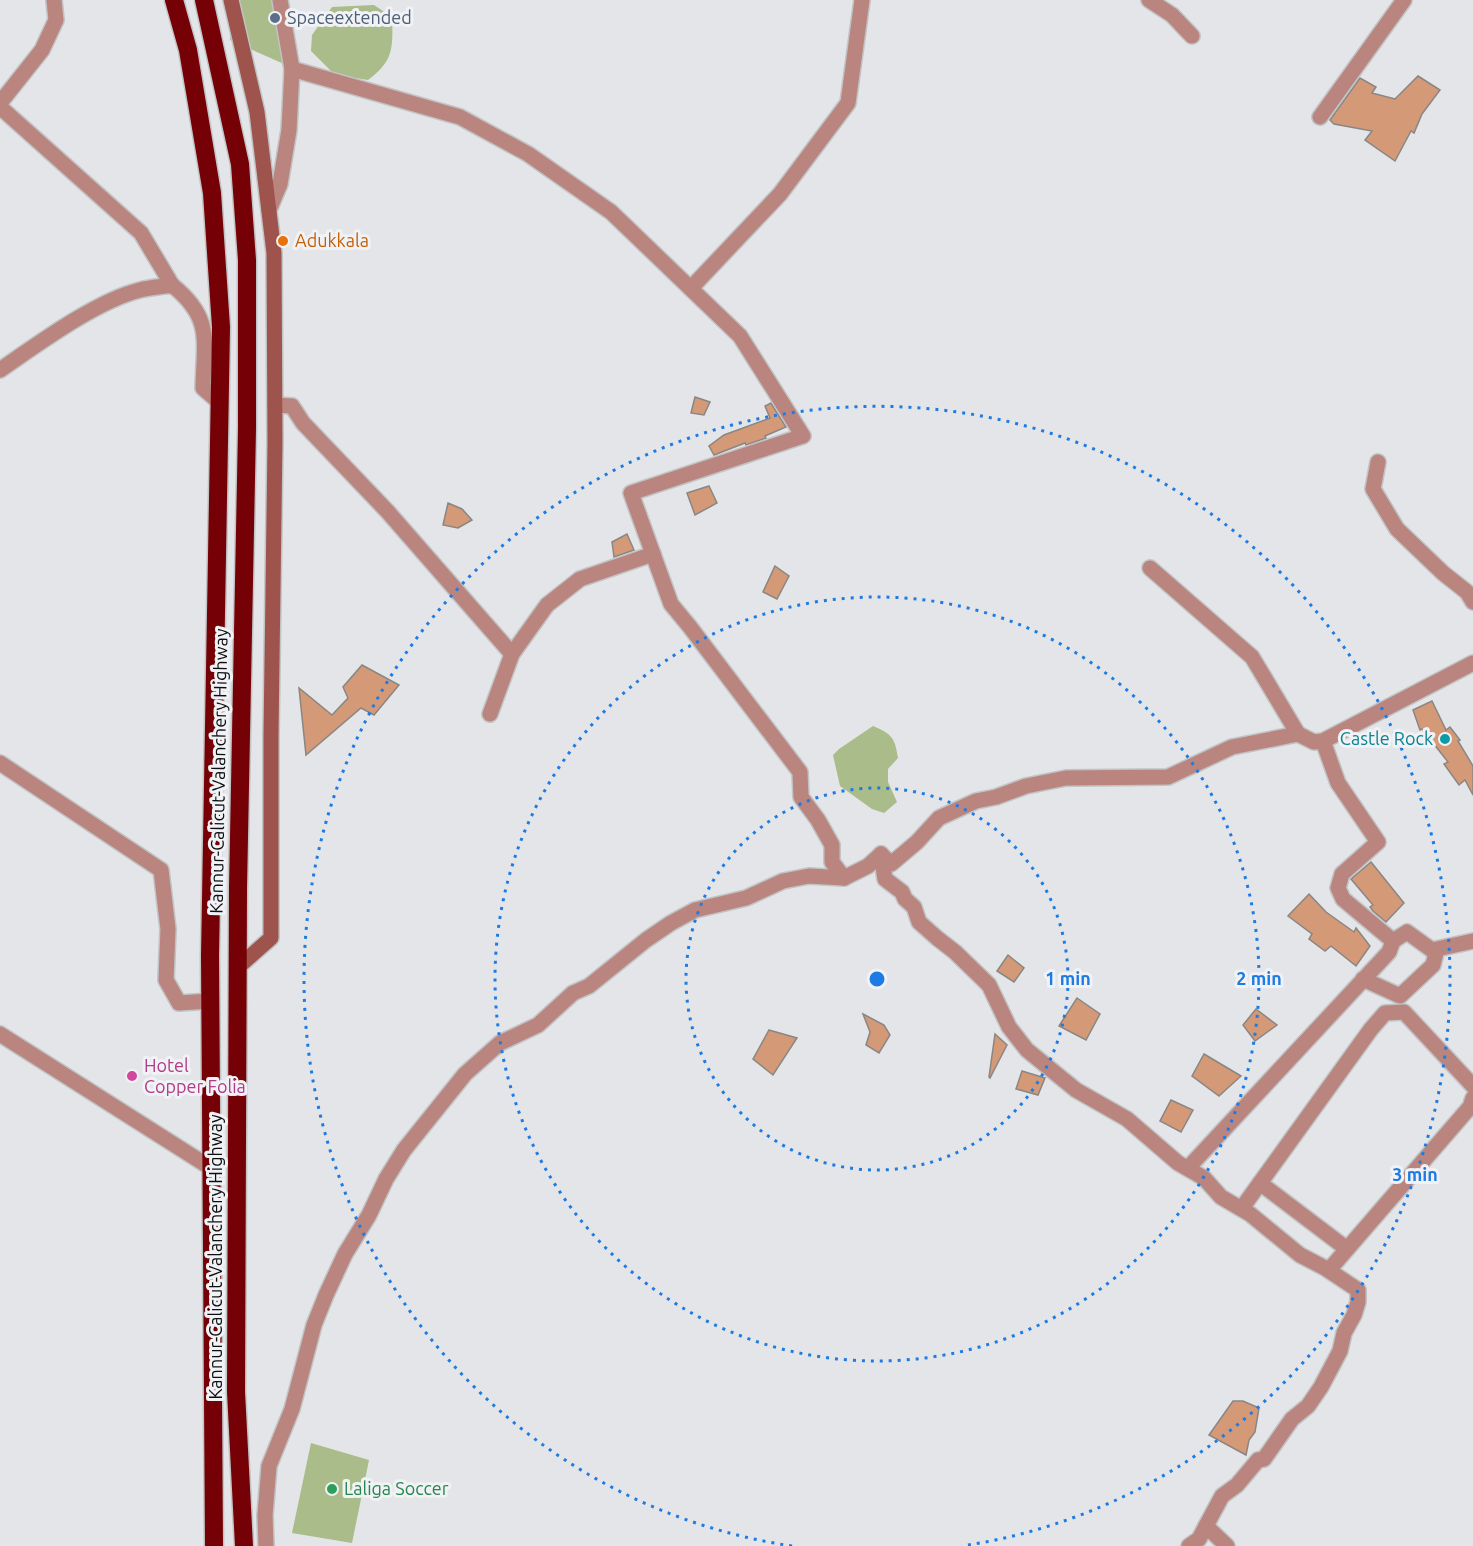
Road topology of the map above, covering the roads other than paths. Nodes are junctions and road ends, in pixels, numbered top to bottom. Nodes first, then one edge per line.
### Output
1 (54, 0) edge
2 (174, 0) edge
3 (204, 0) edge
4 (231, 0) edge
5 (280, 0) edge
6 (862, 0) edge
7 (1149, 0) edge
8 (1404, 0) edge
9 (1192, 36) dead end
10 (292, 69) junction
11 (0, 105) edge
12 (1320, 117) dead end
13 (269, 210) junction
14 (172, 285) junction
15 (691, 288) junction
16 (0, 370) edge
17 (219, 402) junction
18 (275, 405) junction
19 (1378, 462) dead end
20 (652, 554) junction
21 (1150, 568) dead end
22 (1473, 602) edge
23 (512, 654) junction
24 (1473, 663) edge
25 (490, 714) dead end
26 (1298, 734) junction
27 (1323, 741) junction
28 (0, 763) edge
29 (881, 854) junction
30 (844, 878) junction
31 (1393, 941) junction
32 (1473, 941) edge
33 (1432, 950) junction
34 (237, 968) junction
35 (1363, 979) junction
36 (210, 1001) junction
37 (0, 1034) edge
38 (1473, 1086) edge
39 (1473, 1098) edge
40 (211, 1168) junction
41 (1188, 1168) junction
42 (1260, 1183) junction
43 (1242, 1208) junction
44 (1347, 1249) junction
45 (1329, 1270) junction
46 (1206, 1526) junction
47 (214, 1546) edge
48 (244, 1546) edge
49 (266, 1546) edge
50 (1189, 1546) edge
51 (1227, 1546) edge

1 - 11 street
2 - 17 highway, Kannur-Calicut-Valanchery Highway
3 - 34 highway, Kannur-Calicut-Valanchery Highway
4 - 13 street
5 - 10 street
6 - 15 street
7 - 9 street
8 - 12 street
10 - 13 street
10 - 15 street
11 - 14 street
13 - 18 street
14 - 16 street
14 - 17 street
15 - 20 street
17 - 36 highway, Kannur-Calicut-Valanchery Highway
18 - 23 street
18 - 34 street
19 - 22 street
20 - 23 street
20 - 30 street
21 - 26 street
23 - 25 street
24 - 27 street
26 - 27 street
26 - 29 street
27 - 31 street
28 - 36 street
29 - 30 street
29 - 41 street
30 - 49 street
31 - 33 street
31 - 35 street
32 - 33 street
33 - 35 street
34 - 48 highway, Kannur-Calicut-Valanchery Highway
35 - 41 street
36 - 40 highway, Kannur-Calicut-Valanchery Highway
37 - 40 street
38 - 42 street
39 - 44 street
40 - 47 highway, Kannur-Calicut-Valanchery Highway
41 - 43 street
42 - 43 street
42 - 44 street
43 - 45 street
44 - 45 street
45 - 46 street
46 - 50 street
46 - 51 street

